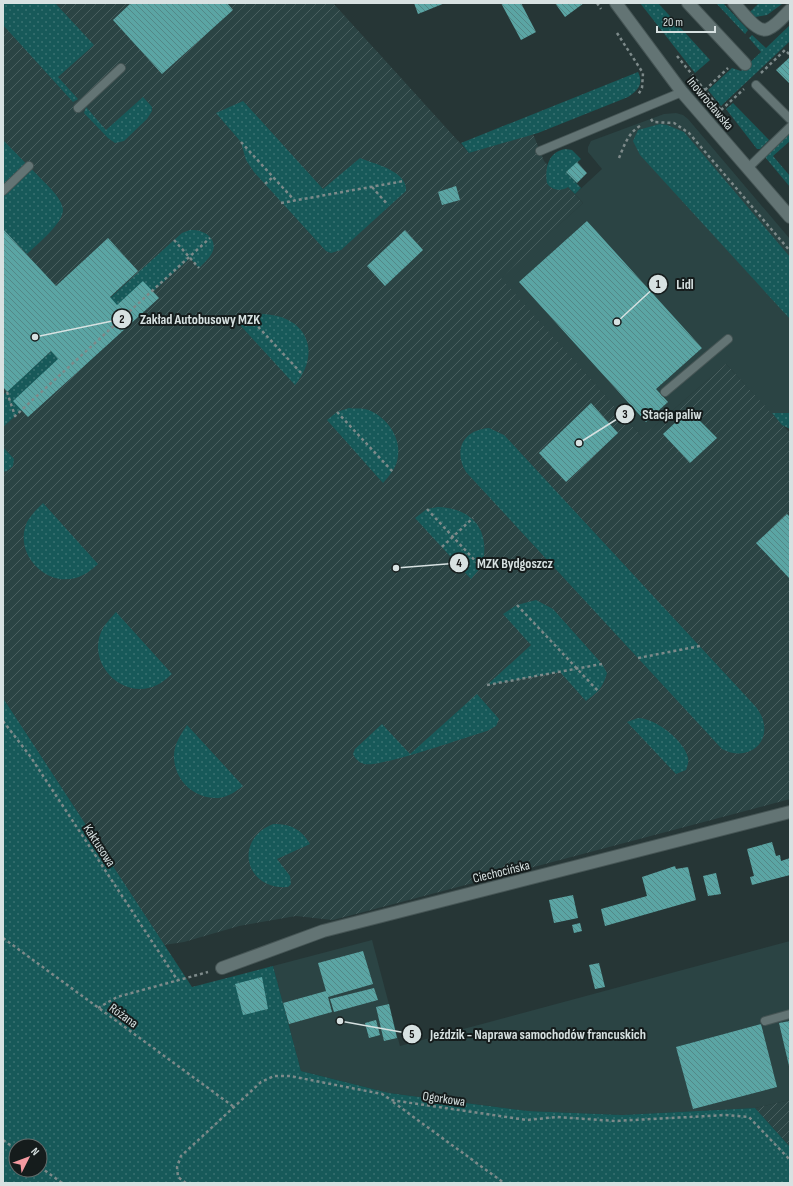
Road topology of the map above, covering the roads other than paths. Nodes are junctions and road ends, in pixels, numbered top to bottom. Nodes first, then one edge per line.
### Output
1 (616, 3) edge
2 (688, 3) edge
3 (734, 3) edge
4 (790, 10) edge
5 (745, 64) dead end
6 (122, 68) dead end
7 (756, 85) dead end
8 (682, 92) junction
9 (78, 108) dead end
10 (790, 119) edge
11 (790, 127) edge
12 (540, 152) dead end
13 (29, 166) dead end
14 (748, 168) junction
15 (3, 191) edge
16 (790, 217) edge
17 (728, 339) dead end
18 (665, 392) dead end
19 (790, 812) edge
20 (222, 968) road end
21 (790, 1014) edge
22 (766, 1021) dead end

1 - 8 street, Inowrocławska
2 - 5 street
3 - 4 street
6 - 9 lane
7 - 10 lane
8 - 12 lane
8 - 14 street, Inowrocławska
11 - 14 lane
13 - 15 lane
14 - 16 street, Inowrocławska
17 - 18 lane
19 - 20 street, Ciechocińska
21 - 22 lane

